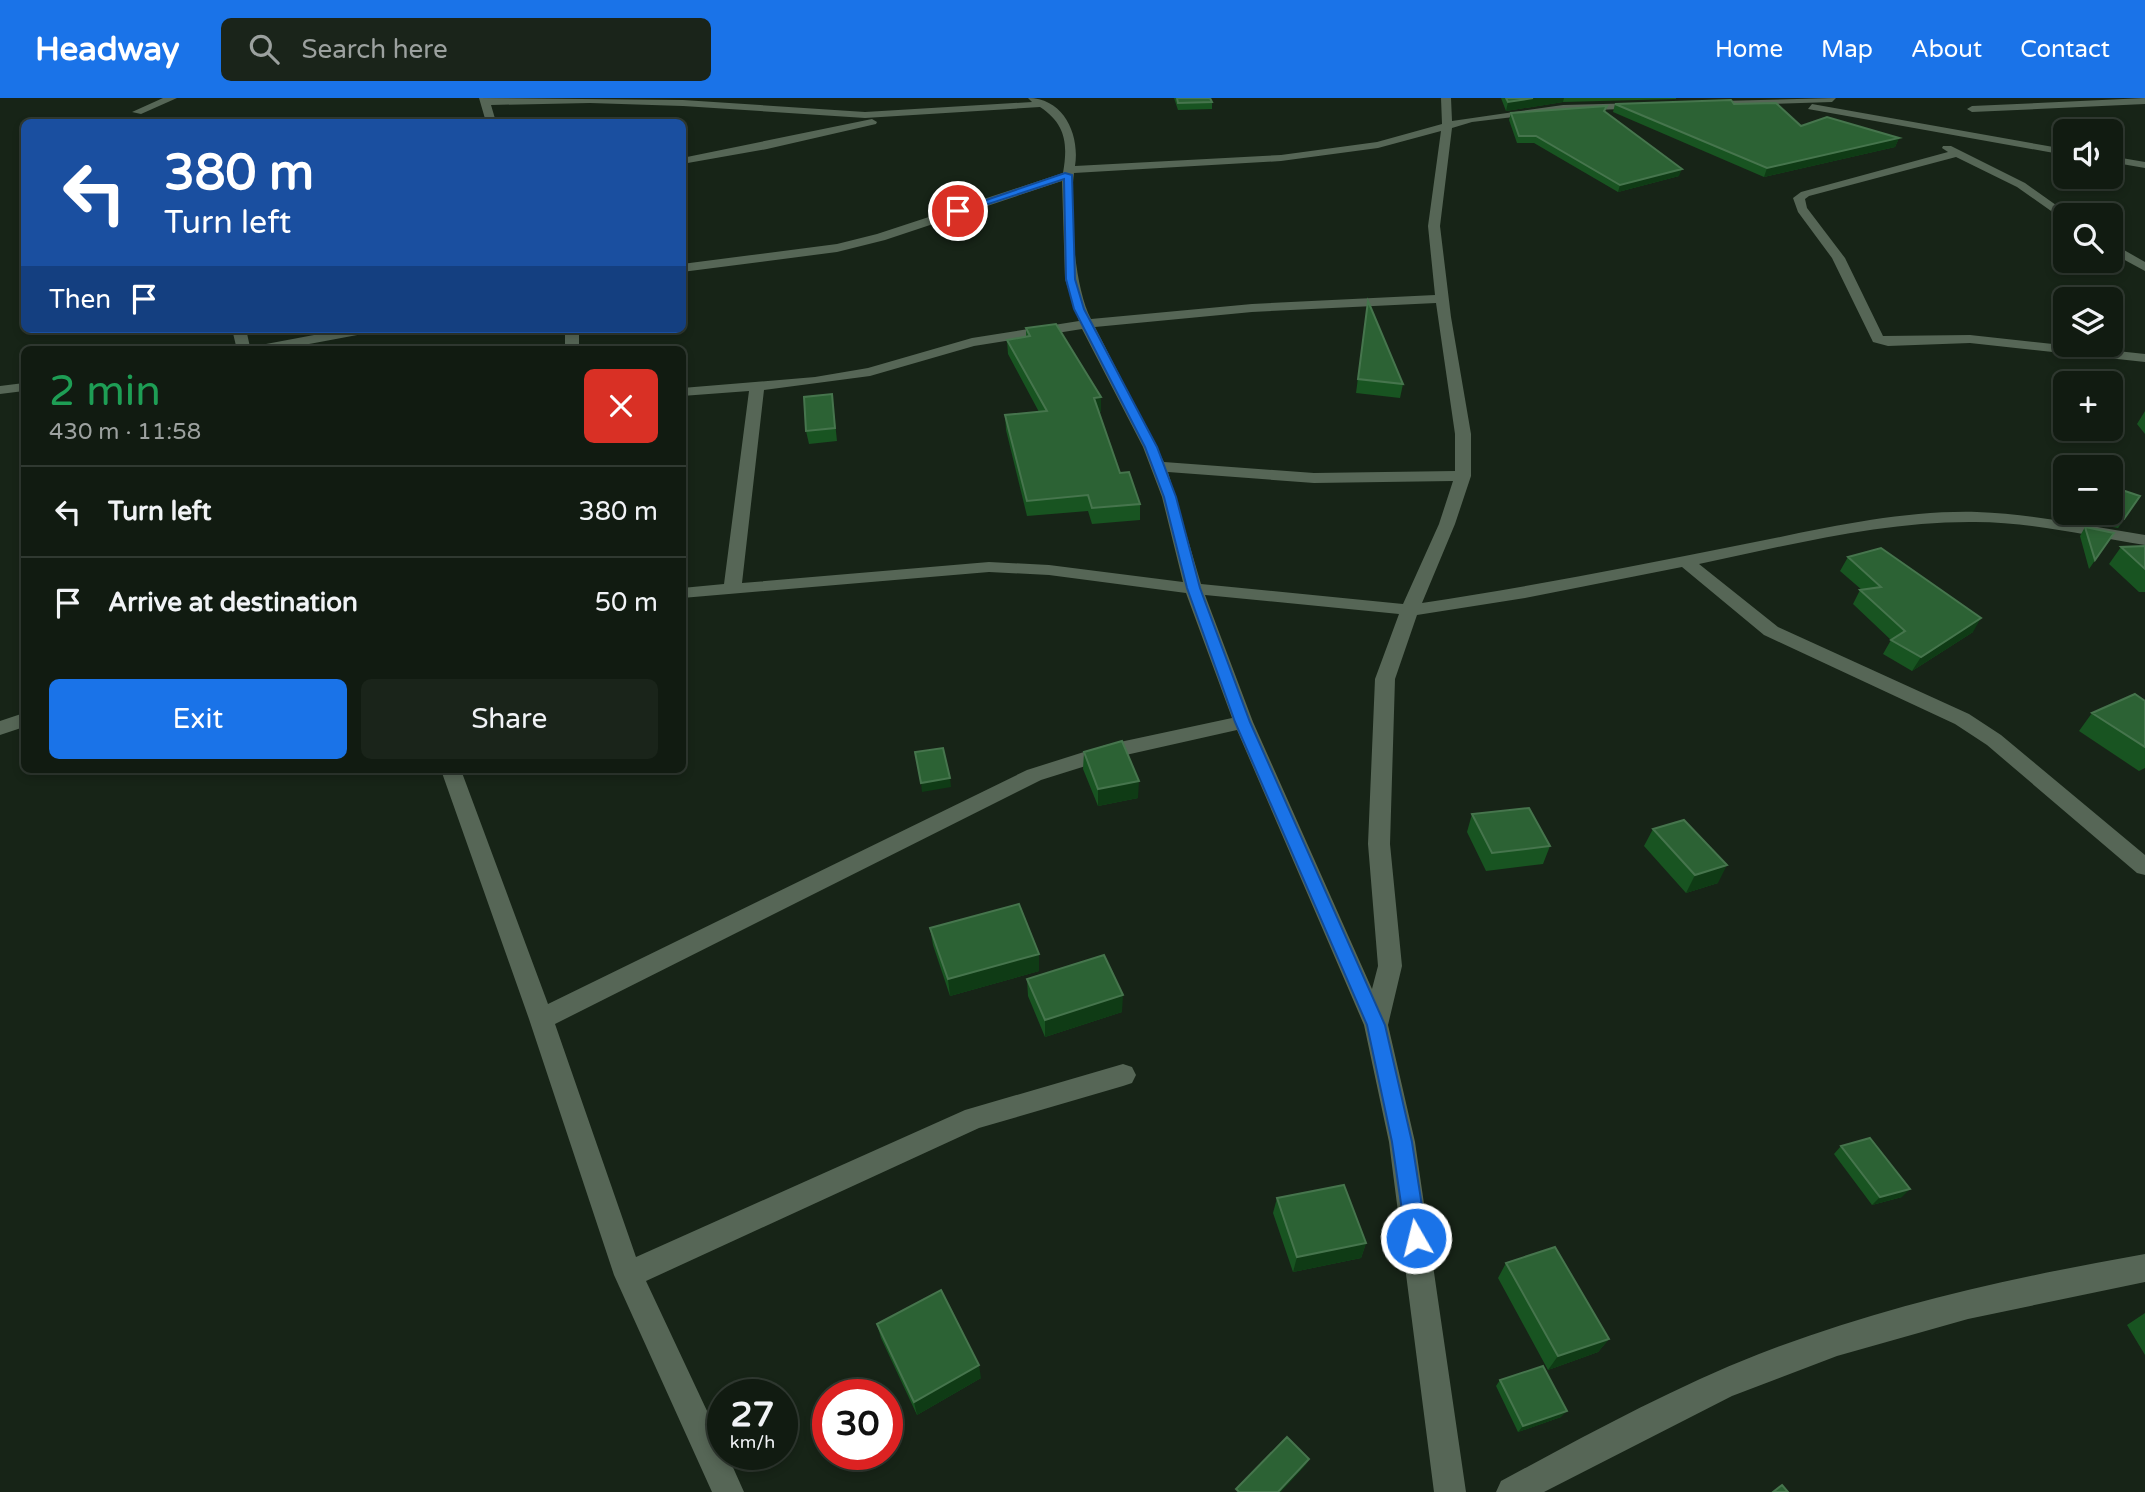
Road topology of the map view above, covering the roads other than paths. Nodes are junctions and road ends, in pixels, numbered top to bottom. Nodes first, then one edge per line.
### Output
1 (172, 98) edge
2 (843, 98) edge
3 (1446, 98) edge
4 (1767, 98) edge
5 (1830, 99) edge
6 (131, 100) dead end
7 (484, 100) edge
8 (1038, 101) edge
9 (2145, 101) edge
10 (1789, 102) junction
11 (1972, 108) edge
12 (137, 111) junction
13 (905, 112) junction
14 (842, 114) junction
15 (144, 119) edge
16 (490, 119) edge
17 (1881, 120) junction
18 (1447, 125) junction
19 (1968, 137) junction
20 (1982, 149) dead end
21 (2053, 150) edge
22 (1958, 153) junction
23 (1992, 158) dead end
24 (686, 160) edge
25 (2123, 161) edge
26 (2145, 165) edge
27 (1068, 173) junction
28 (2021, 185) junction
29 (2053, 208) edge
30 (2123, 254) edge
31 (686, 267) edge
32 (2145, 267) edge
33 (1442, 299) junction
34 (1086, 324) junction
35 (346, 333) edge
36 (276, 346) edge
37 (2145, 358) edge
38 (757, 386) junction
39 (21, 387) edge
40 (0, 390) edge
41 (686, 392) edge
42 (1158, 466) junction
43 (1463, 476) junction
44 (2145, 540) edge
45 (1685, 561) junction
46 (1193, 588) junction
47 (732, 589) junction
48 (686, 593) edge
49 (1409, 610) junction
50 (21, 721) edge
51 (1243, 722) junction
52 (0, 728) edge
53 (452, 773) edge
54 (2145, 867) edge
55 (541, 1019) junction
56 (1376, 1025) junction
57 (1123, 1075) dead end
58 (2145, 1268) edge
59 (628, 1275) junction
60 (728, 1492) edge
61 (1450, 1492) edge
62 (1512, 1492) edge

1 - 12 street
2 - 14 street
3 - 18 street
4 - 10 street
5 - 10 street
5 - 17 street
6 - 12 street
7 - 14 street
7 - 16 street
8 - 13 street
8 - 27 street
9 - 11 street
10 - 17 street
10 - 18 street
12 - 15 street
13 - 14 street
13 - 24 street
17 - 19 street
17 - 22 street
18 - 27 street
18 - 33 street
19 - 20 street
19 - 21 street
22 - 28 street
22 - 37 street
23 - 28 street
25 - 26 street
27 - 31 street
27 - 34 street
28 - 29 street
30 - 32 street
33 - 34 street
33 - 43 street
34 - 38 street
34 - 42 street
35 - 36 street
38 - 41 street
38 - 47 street
39 - 40 street
42 - 43 street
42 - 46 street
43 - 49 street
44 - 45 street
45 - 49 street
45 - 54 street
46 - 47 street
46 - 49 street
46 - 51 street
47 - 48 street
49 - 56 street
50 - 52 street
51 - 55 street
51 - 56 street
53 - 55 street
55 - 59 street
56 - 61 street
57 - 59 street
58 - 62 street
59 - 60 street

